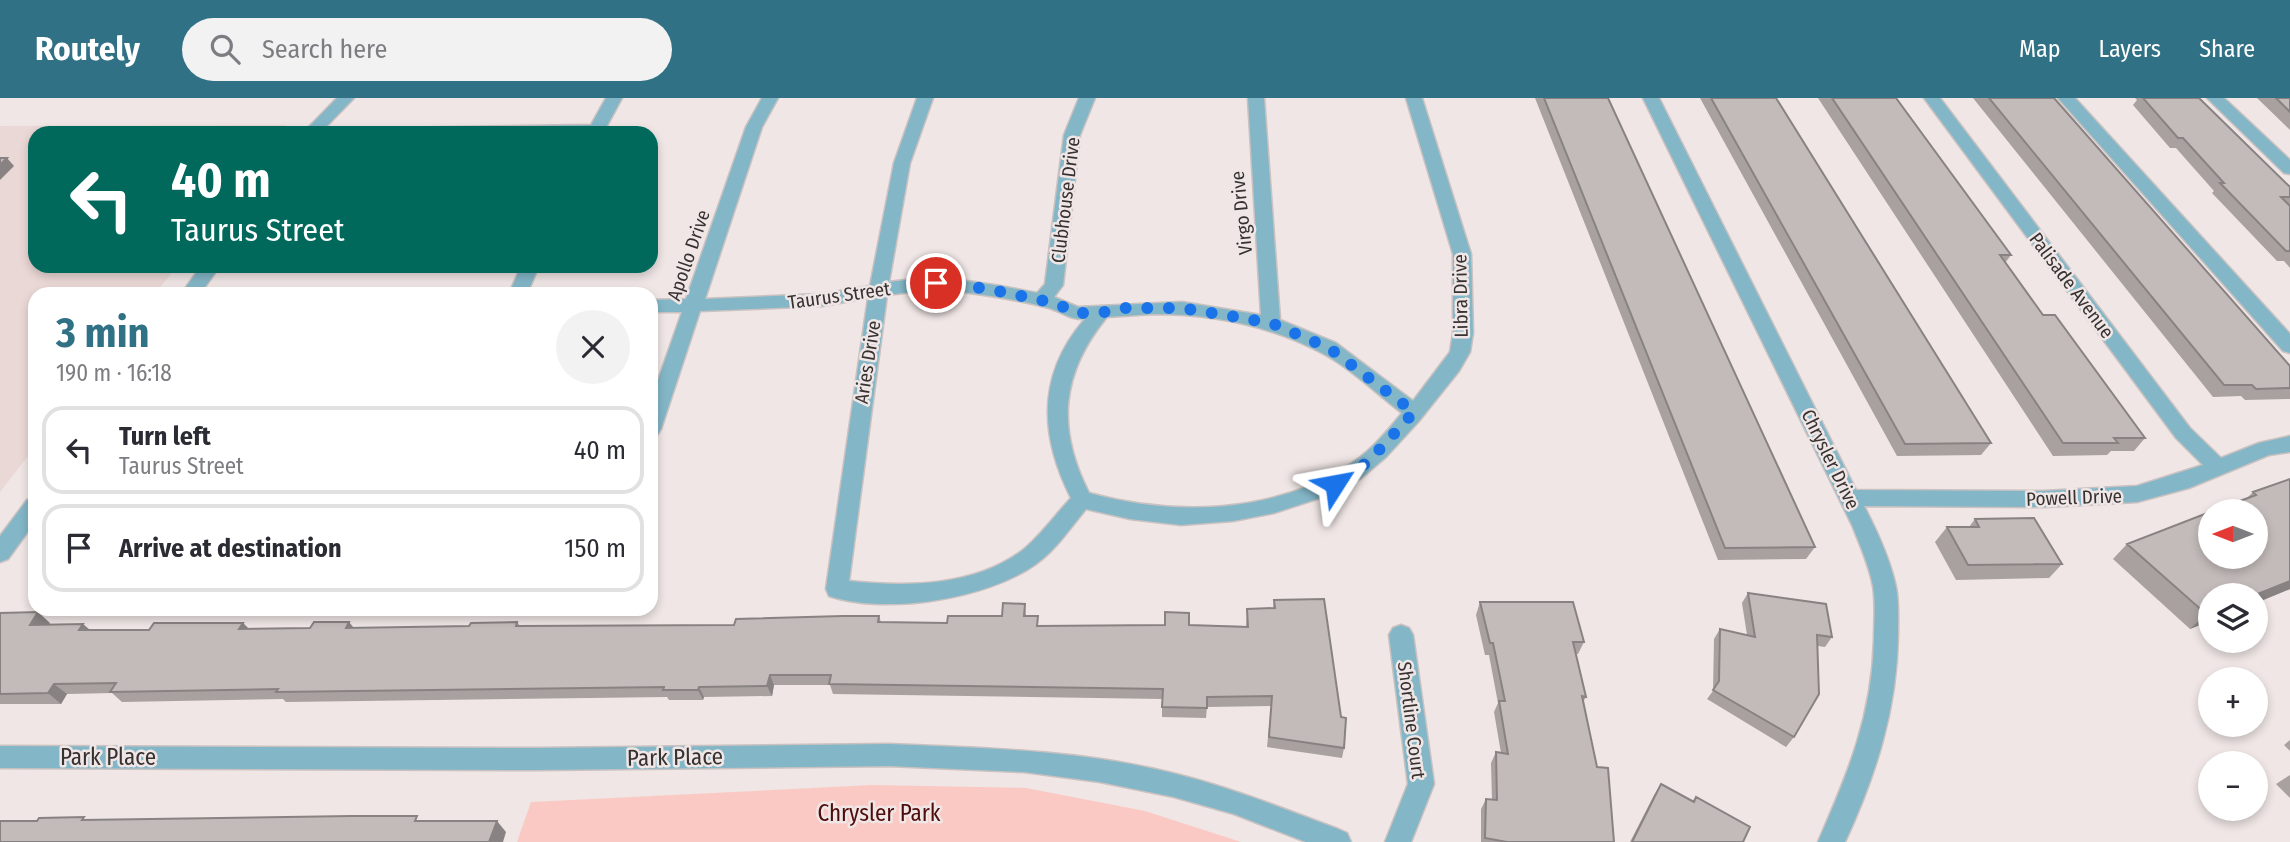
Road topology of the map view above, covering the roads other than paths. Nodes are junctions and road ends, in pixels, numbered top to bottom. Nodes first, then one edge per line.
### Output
1 (346, 98) edge
2 (614, 98) edge
3 (770, 98) edge
4 (925, 98) edge
5 (1087, 98) edge
6 (1256, 98) edge
7 (1414, 98) edge
8 (1651, 98) edge
9 (1932, 98) edge
10 (2066, 98) edge
11 (2215, 98) edge
12 (318, 126) edge
13 (598, 126) edge
14 (2290, 169) edge
15 (878, 291) junction
16 (1042, 300) junction
17 (694, 305) junction
18 (658, 306) edge
19 (1100, 313) junction
20 (1271, 323) junction
21 (2290, 346) edge
22 (658, 409) edge
23 (1414, 412) junction
24 (2290, 444) edge
25 (2218, 467) junction
26 (1850, 498) junction
27 (1082, 499) junction
28 (28, 515) edge
29 (0, 553) edge
30 (1401, 635) dead end
31 (0, 757) edge
32 (1338, 842) edge
33 (1398, 842) edge
34 (1831, 842) edge

1 - 12 street
2 - 13 street
3 - 17 street, Apollo Drive
4 - 15 street, Aries Drive
5 - 16 street, Clubhouse Drive
6 - 20 street, Virgo Drive
7 - 23 street, Libra Drive
8 - 26 street, Chrysler Drive
9 - 25 street, Palisade Avenue
10 - 21 street
11 - 14 street
15 - 16 street, Taurus Street
15 - 17 street, Taurus Street
15 - 27 street, Aries Drive
16 - 19 street, Taurus Street
17 - 18 street, Taurus Street
17 - 22 street, Apollo Drive
19 - 20 street, Taurus Street
19 - 27 street
20 - 23 street, Taurus Street
23 - 27 street, Libra Drive
24 - 25 street, Powell Drive
25 - 26 street, Powell Drive
26 - 34 street, Chrysler Drive
28 - 29 street
30 - 33 street, Shortline Court
31 - 32 street, Park Place

